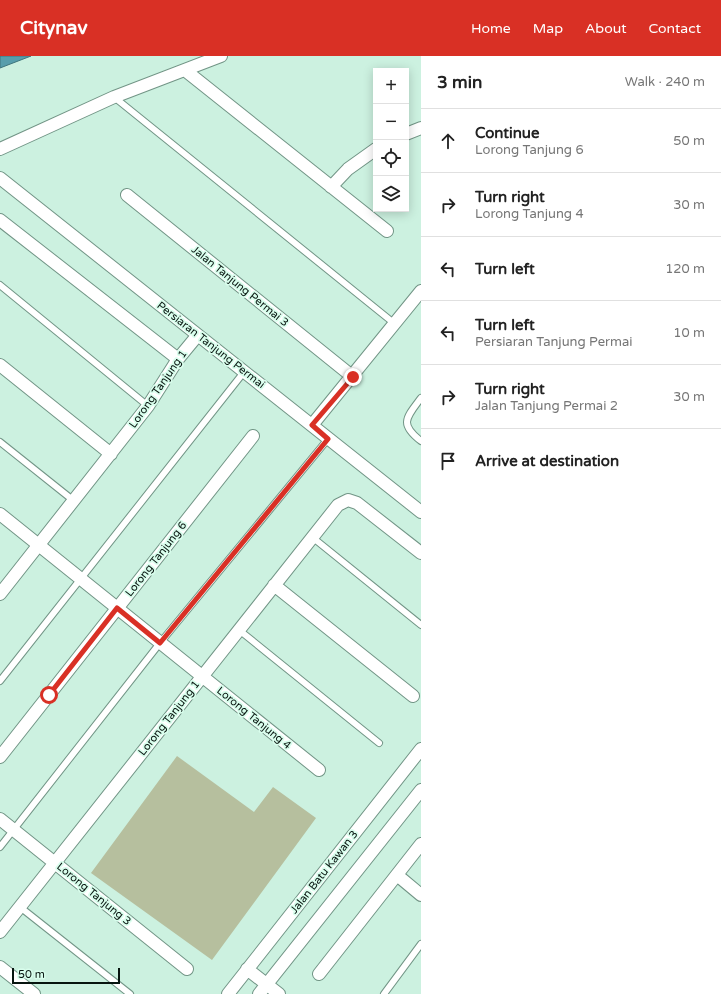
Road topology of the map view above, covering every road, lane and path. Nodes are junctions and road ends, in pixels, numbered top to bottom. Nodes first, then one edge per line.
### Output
1 (221, 56) edge
2 (186, 71) junction
3 (114, 97) junction
4 (421, 128) edge
5 (409, 133) edge
6 (0, 149) edge
7 (373, 151) edge
8 (0, 178) edge
9 (331, 187) junction
10 (127, 195) dead end
11 (0, 220) edge
12 (387, 232) dead end
13 (0, 285) edge
14 (421, 291) edge
15 (395, 324) junction
16 (197, 336) junction
17 (178, 359) junction
18 (0, 365) edge
19 (244, 372) junction
20 (353, 377) junction
21 (421, 398) edge
22 (148, 406) junction
23 (312, 425) junction
24 (253, 436) dead end
25 (328, 439) junction
26 (421, 441) edge
27 (0, 442) edge
28 (111, 454) junction
29 (74, 502) junction
30 (421, 512) edge
31 (0, 514) edge
32 (312, 537) junction
33 (39, 546) junction
34 (421, 553) edge
35 (81, 580) junction
36 (274, 585) junction
37 (0, 594) edge
38 (117, 608) junction
39 (421, 625) edge
40 (239, 630) junction
41 (160, 643) junction
42 (202, 676) junction
43 (0, 681) edge
44 (413, 696) dead end
45 (380, 743) dead end
46 (421, 749) edge
47 (0, 757) edge
48 (318, 770) dead end
49 (421, 790) edge
50 (0, 819) edge
51 (13, 830) junction
52 (421, 844) edge
53 (0, 847) edge
54 (54, 863) junction
55 (397, 875) junction
56 (421, 894) edge
57 (20, 907) junction
58 (0, 932) edge
59 (421, 944) edge
60 (0, 967) edge
61 (187, 969) dead end
62 (247, 969) junction
63 (319, 974) dead end
64 (267, 984) junction
65 (34, 994) edge
66 (130, 994) edge
67 (228, 994) edge
68 (259, 994) edge
69 (279, 994) edge
70 (384, 994) edge

1 - 2 street
2 - 3 street
2 - 9 street
3 - 6 street
3 - 15 lane
4 - 5 street
7 - 9 street
8 - 16 street, Persiaran Tanjung Permai
9 - 12 street
10 - 20 street, Jalan Tanjung Permai 3
11 - 17 street
13 - 22 lane
14 - 15 street
15 - 20 street
16 - 17 street, Lorong Tanjung 1
16 - 19 street, Persiaran Tanjung Permai
17 - 22 street, Lorong Tanjung 1
18 - 28 street
19 - 23 street, Persiaran Tanjung Permai
19 - 35 lane
20 - 23 street
21 - 26 lane
22 - 28 street, Lorong Tanjung 1
23 - 25 street, Persiaran Tanjung Permai
24 - 38 street, Lorong Tanjung 6
25 - 30 street, Persiaran Tanjung Permai
25 - 41 lane
27 - 29 lane
28 - 29 street, Lorong Tanjung 1
29 - 33 street, Lorong Tanjung 1
31 - 33 street, Lorong Tanjung 4
32 - 34 street, Lorong Tanjung 1
32 - 36 street, Lorong Tanjung 1
32 - 39 lane
33 - 35 street, Lorong Tanjung 4
33 - 37 street, Lorong Tanjung 1
35 - 38 street, Lorong Tanjung 4
35 - 43 lane
36 - 40 street, Lorong Tanjung 1
36 - 44 street
38 - 41 street, Lorong Tanjung 4
38 - 47 street, Lorong Tanjung 6
40 - 42 street, Lorong Tanjung 1
40 - 45 lane
41 - 42 street, Lorong Tanjung 4
41 - 51 lane
42 - 48 street, Lorong Tanjung 4
42 - 54 street, Lorong Tanjung 1
46 - 62 street, Jalan Batu Kawan 3
49 - 64 street
50 - 51 street, Lorong Tanjung 3
51 - 53 lane
51 - 54 street, Lorong Tanjung 3
52 - 55 street
54 - 57 street, Lorong Tanjung 1
54 - 61 street, Lorong Tanjung 3
55 - 56 street
55 - 63 street
57 - 58 street, Lorong Tanjung 1
57 - 66 lane
59 - 70 lane
60 - 65 street
62 - 64 street
62 - 67 street, Jalan Batu Kawan 3
64 - 68 street
64 - 69 street

